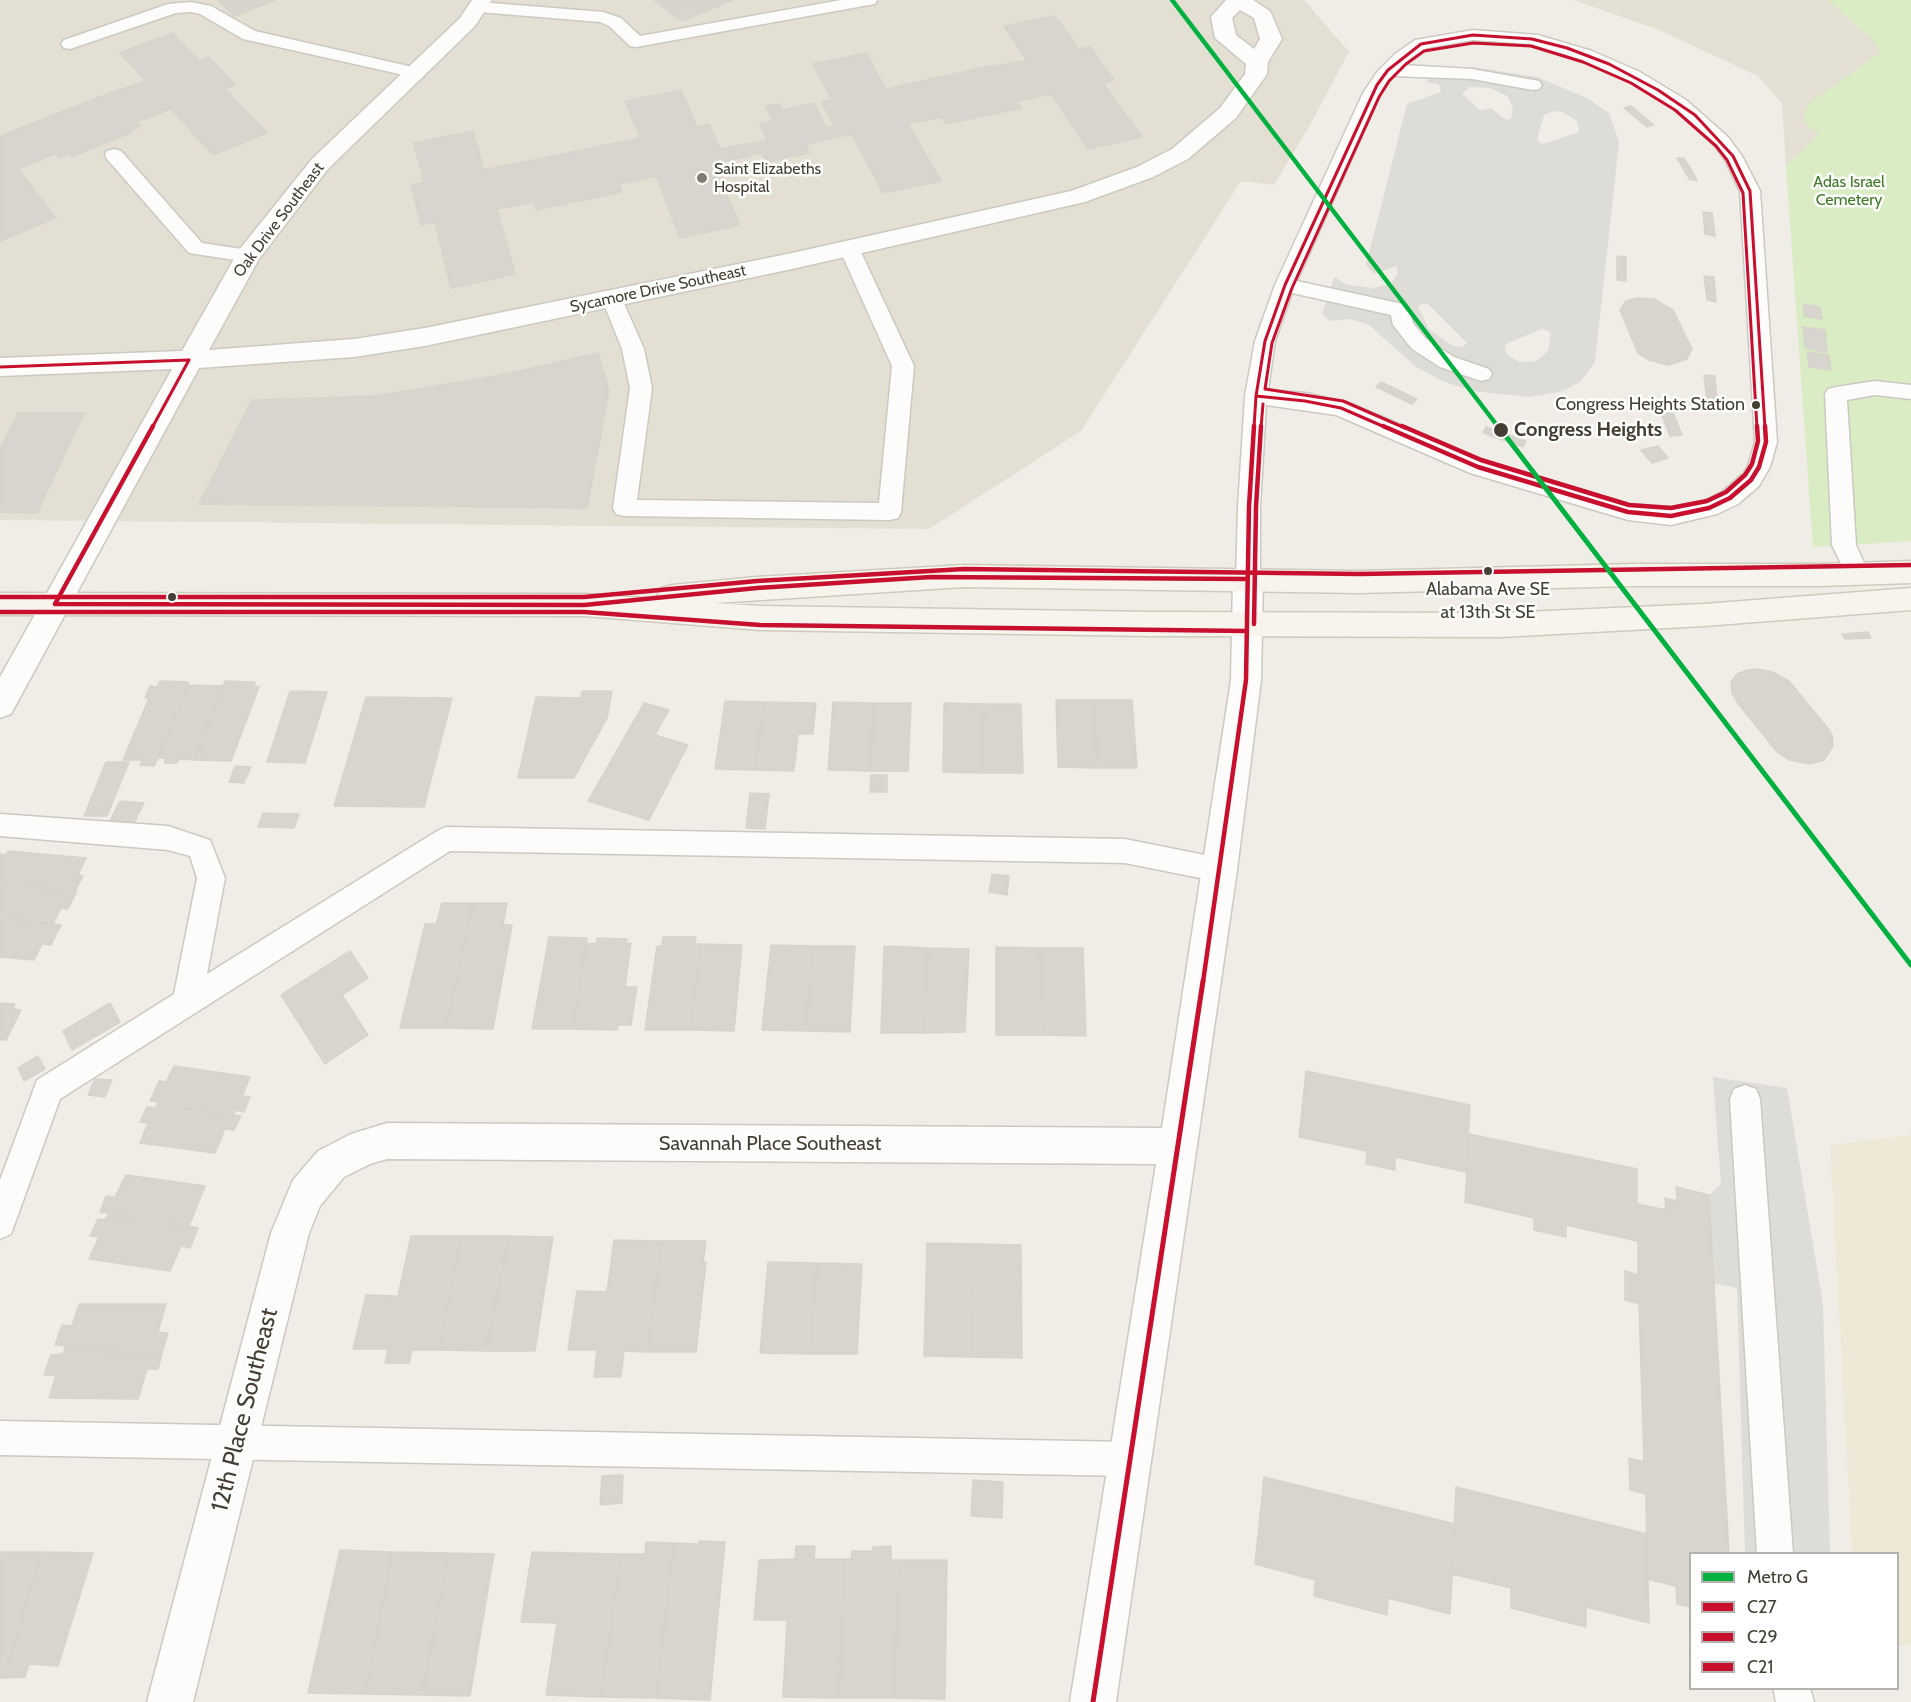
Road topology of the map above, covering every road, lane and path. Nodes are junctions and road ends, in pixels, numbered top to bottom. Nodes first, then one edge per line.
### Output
1 (868, 0) edge
2 (1238, 0) edge
3 (481, 4) edge
4 (70, 44) dead end
5 (1257, 62) junction
6 (1389, 70) junction
7 (417, 73) junction
8 (1533, 85) dead end
9 (114, 155) dead end
10 (849, 248) junction
11 (248, 256) junction
12 (1285, 285) junction
13 (612, 299) junction
14 (189, 360) junction
15 (0, 367) edge
16 (1481, 374) dead end
17 (1911, 392) edge
18 (1256, 396) junction
19 (1911, 572) edge
20 (1857, 574) junction
21 (1248, 579) junction
22 (1911, 599) edge
23 (0, 604) edge
24 (55, 604) junction
25 (584, 605) junction
26 (1247, 624) junction
27 (0, 705) edge
28 (0, 825) edge
29 (1220, 870) junction
30 (187, 1003) junction
31 (1745, 1099) dead end
32 (1177, 1146) junction
33 (364, 1147) joint
34 (0, 1223) edge
35 (0, 1438) edge
36 (237, 1442) junction
37 (1130, 1459) junction
38 (1774, 1552) edge
39 (170, 1702) edge
40 (1093, 1702) edge

1 - 3 lane
2 - 5 street, Sycamore Drive Southeast
2 - 5 street, Sycamore Drive Southeast
3 - 7 street, Oak Drive Southeast
4 - 7 lane
5 - 10 street, Sycamore Drive Southeast
6 - 8 lane
6 - 12 lane
6 - 18 lane
7 - 11 street, Oak Drive Southeast
9 - 11 lane
10 - 13 street, Sycamore Drive Southeast
10 - 13 lane
11 - 14 street, Oak Drive Southeast
12 - 16 lane
12 - 18 lane
13 - 14 street, Sycamore Drive Southeast
14 - 15 street, Sycamore Drive Southeast
14 - 24 street, Oak Drive Southeast
17 - 20 lane
18 - 21 lane
19 - 20 main road
20 - 21 main road
21 - 25 main road
21 - 26 street
22 - 26 main road
23 - 24 main road
24 - 25 main road
24 - 27 street, Oak Drive Southeast
25 - 26 main road
26 - 29 street
28 - 30 lane
29 - 30 lane
29 - 32 street
30 - 34 lane
31 - 38 lane
32 - 33 street, Savannah Place Southeast
32 - 37 street
33 - 36 street, 12th Place Southeast
35 - 36 lane
36 - 37 lane
36 - 39 street, 12th Place Southeast
37 - 40 street

